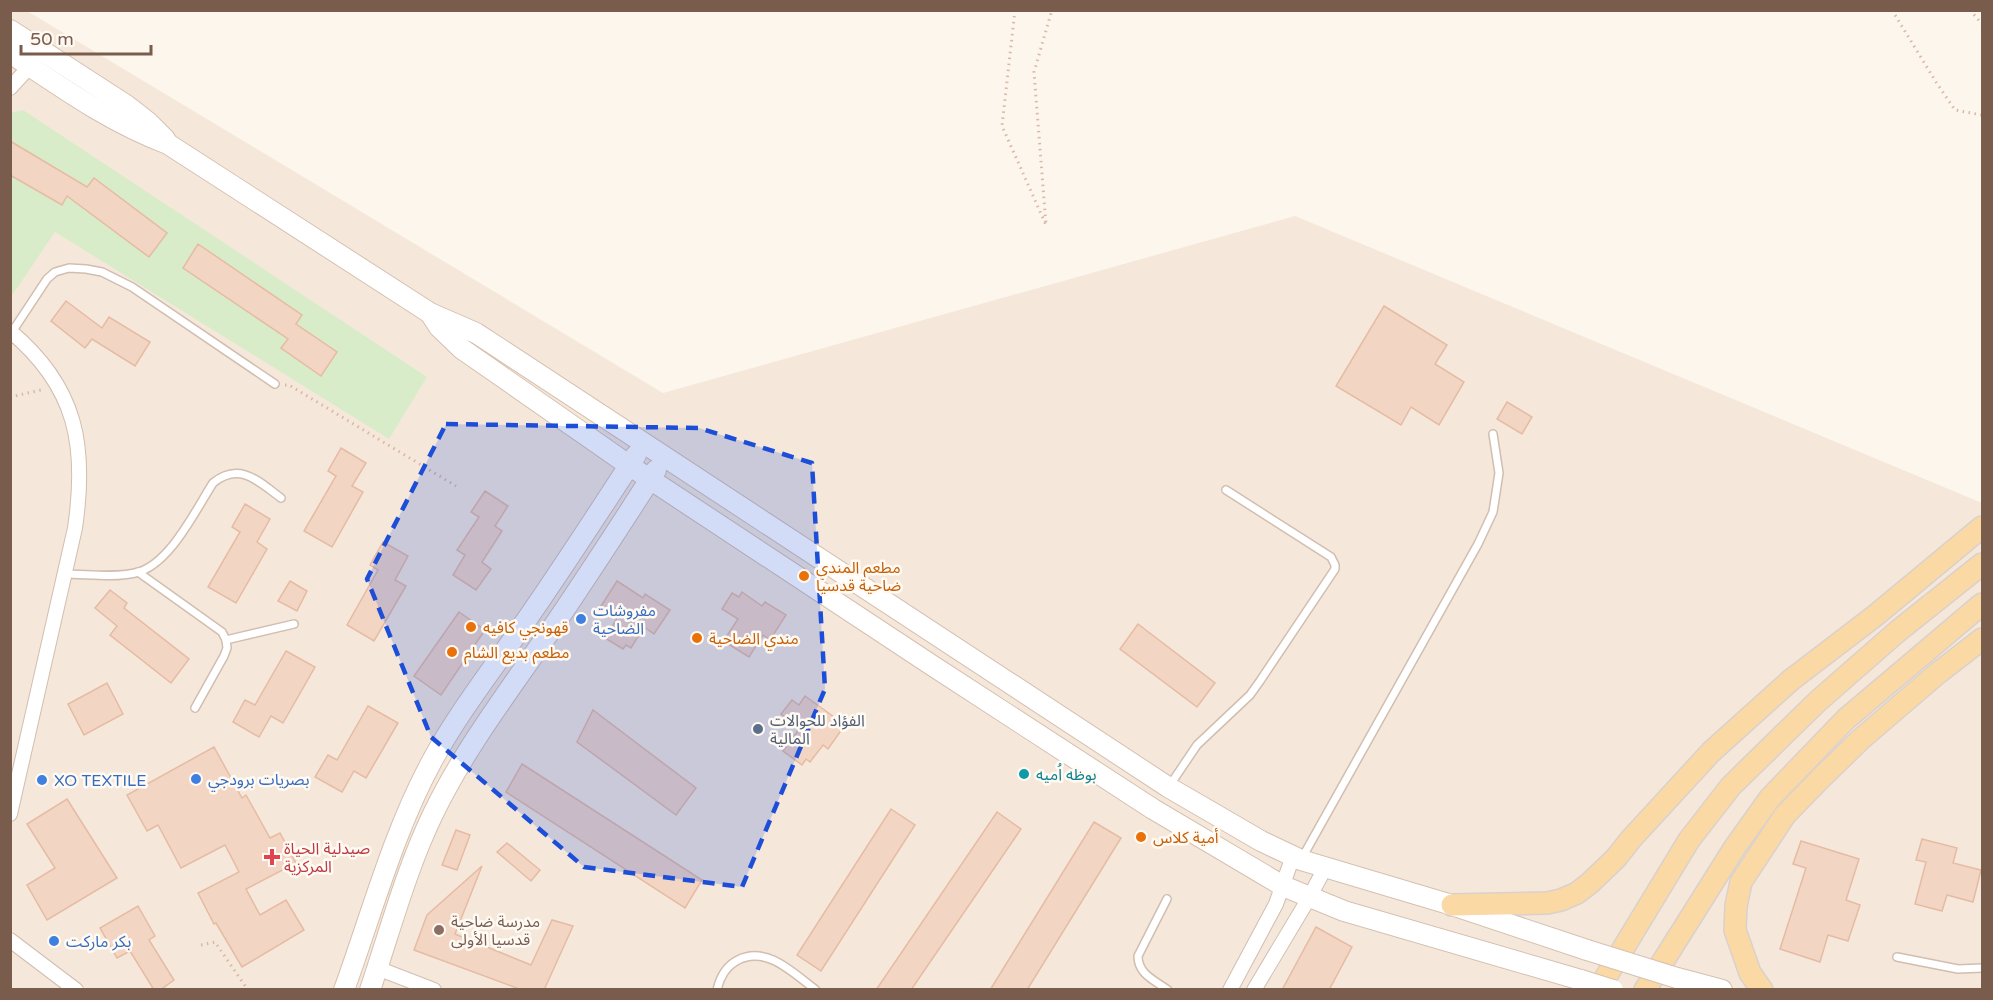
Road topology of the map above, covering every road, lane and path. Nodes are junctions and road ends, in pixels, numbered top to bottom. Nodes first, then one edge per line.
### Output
1 (1015, 10) edge
2 (1052, 10) edge
3 (1892, 10) edge
4 (1970, 10) edge
5 (1983, 24) edge
6 (10, 30) edge
7 (42, 50) junction
8 (10, 53) edge
9 (30, 66) junction
10 (10, 88) edge
11 (1983, 115) edge
12 (168, 144) junction
13 (430, 313) junction
14 (11, 332) edge
15 (275, 384) joint
16 (58, 386) junction
17 (10, 397) edge
18 (614, 424) junction
19 (1493, 434) dead end
20 (644, 443) junction
21 (599, 444) junction
22 (665, 457) junction
23 (630, 465) junction
24 (650, 479) junction
25 (701, 480) junction
26 (456, 486) dead end
27 (1226, 490) dead end
28 (281, 498) dead end
29 (686, 502) junction
30 (1983, 527) edge
31 (1983, 564) edge
32 (138, 573) junction
33 (64, 574) junction
34 (1983, 604) edge
35 (294, 624) dead end
36 (1983, 639) edge
37 (226, 640) junction
38 (947, 643) junction
39 (933, 666) junction
40 (195, 708) dead end
41 (1168, 787) junction
42 (10, 814) edge
43 (1297, 858) junction
44 (1325, 867) junction
45 (1283, 886) junction
46 (1309, 898) junction
47 (1167, 899) dead end
48 (1452, 905) junction
49 (364, 934) junction
50 (10, 940) edge
51 (386, 943) junction
52 (201, 945) dead end
53 (1897, 957) dead end
54 (1983, 968) edge
55 (373, 981) edge
56 (347, 983) edge
57 (1590, 985) edge
58 (76, 990) edge
59 (248, 990) edge
60 (434, 990) edge
61 (717, 990) edge
62 (816, 990) edge
63 (1168, 990) edge
64 (1230, 990) edge
65 (1254, 990) edge
66 (1613, 990) edge
67 (1646, 990) edge
68 (1722, 990) edge
69 (1762, 990) edge

1 - 2 path
3 - 11 path
4 - 5 path
6 - 7 main road
7 - 9 street
7 - 12 main road
8 - 9 main road
9 - 10 street
9 - 12 main road
12 - 13 main road
13 - 18 main road
13 - 21 main road
14 - 15 lane
14 - 16 street
15 - 26 path
16 - 17 path
16 - 33 street
18 - 20 main road
18 - 21 main road
19 - 43 lane
20 - 22 main road
20 - 23 main road
21 - 23 main road
22 - 24 main road
22 - 25 main road
23 - 24 main road
23 - 49 main road
24 - 29 main road
24 - 51 main road
25 - 29 main road
25 - 38 main road
27 - 41 lane
28 - 32 lane
29 - 39 main road
30 - 48 main road
31 - 57 main road
32 - 33 lane
32 - 37 lane
33 - 42 street
34 - 67 main road
35 - 37 lane
36 - 69 main road
37 - 40 lane
38 - 39 main road
38 - 41 main road
39 - 45 main road
41 - 43 main road
43 - 44 main road
43 - 45 street
44 - 46 street
44 - 48 main road
45 - 46 main road
45 - 64 street
46 - 57 main road
46 - 65 street
47 - 63 lane
48 - 68 main road, bridge
49 - 51 main road
49 - 56 main road
50 - 58 street
51 - 55 main road
52 - 59 path
53 - 54 lane
55 - 56 main road
55 - 60 street
57 - 66 main road, bridge
61 - 62 lane

